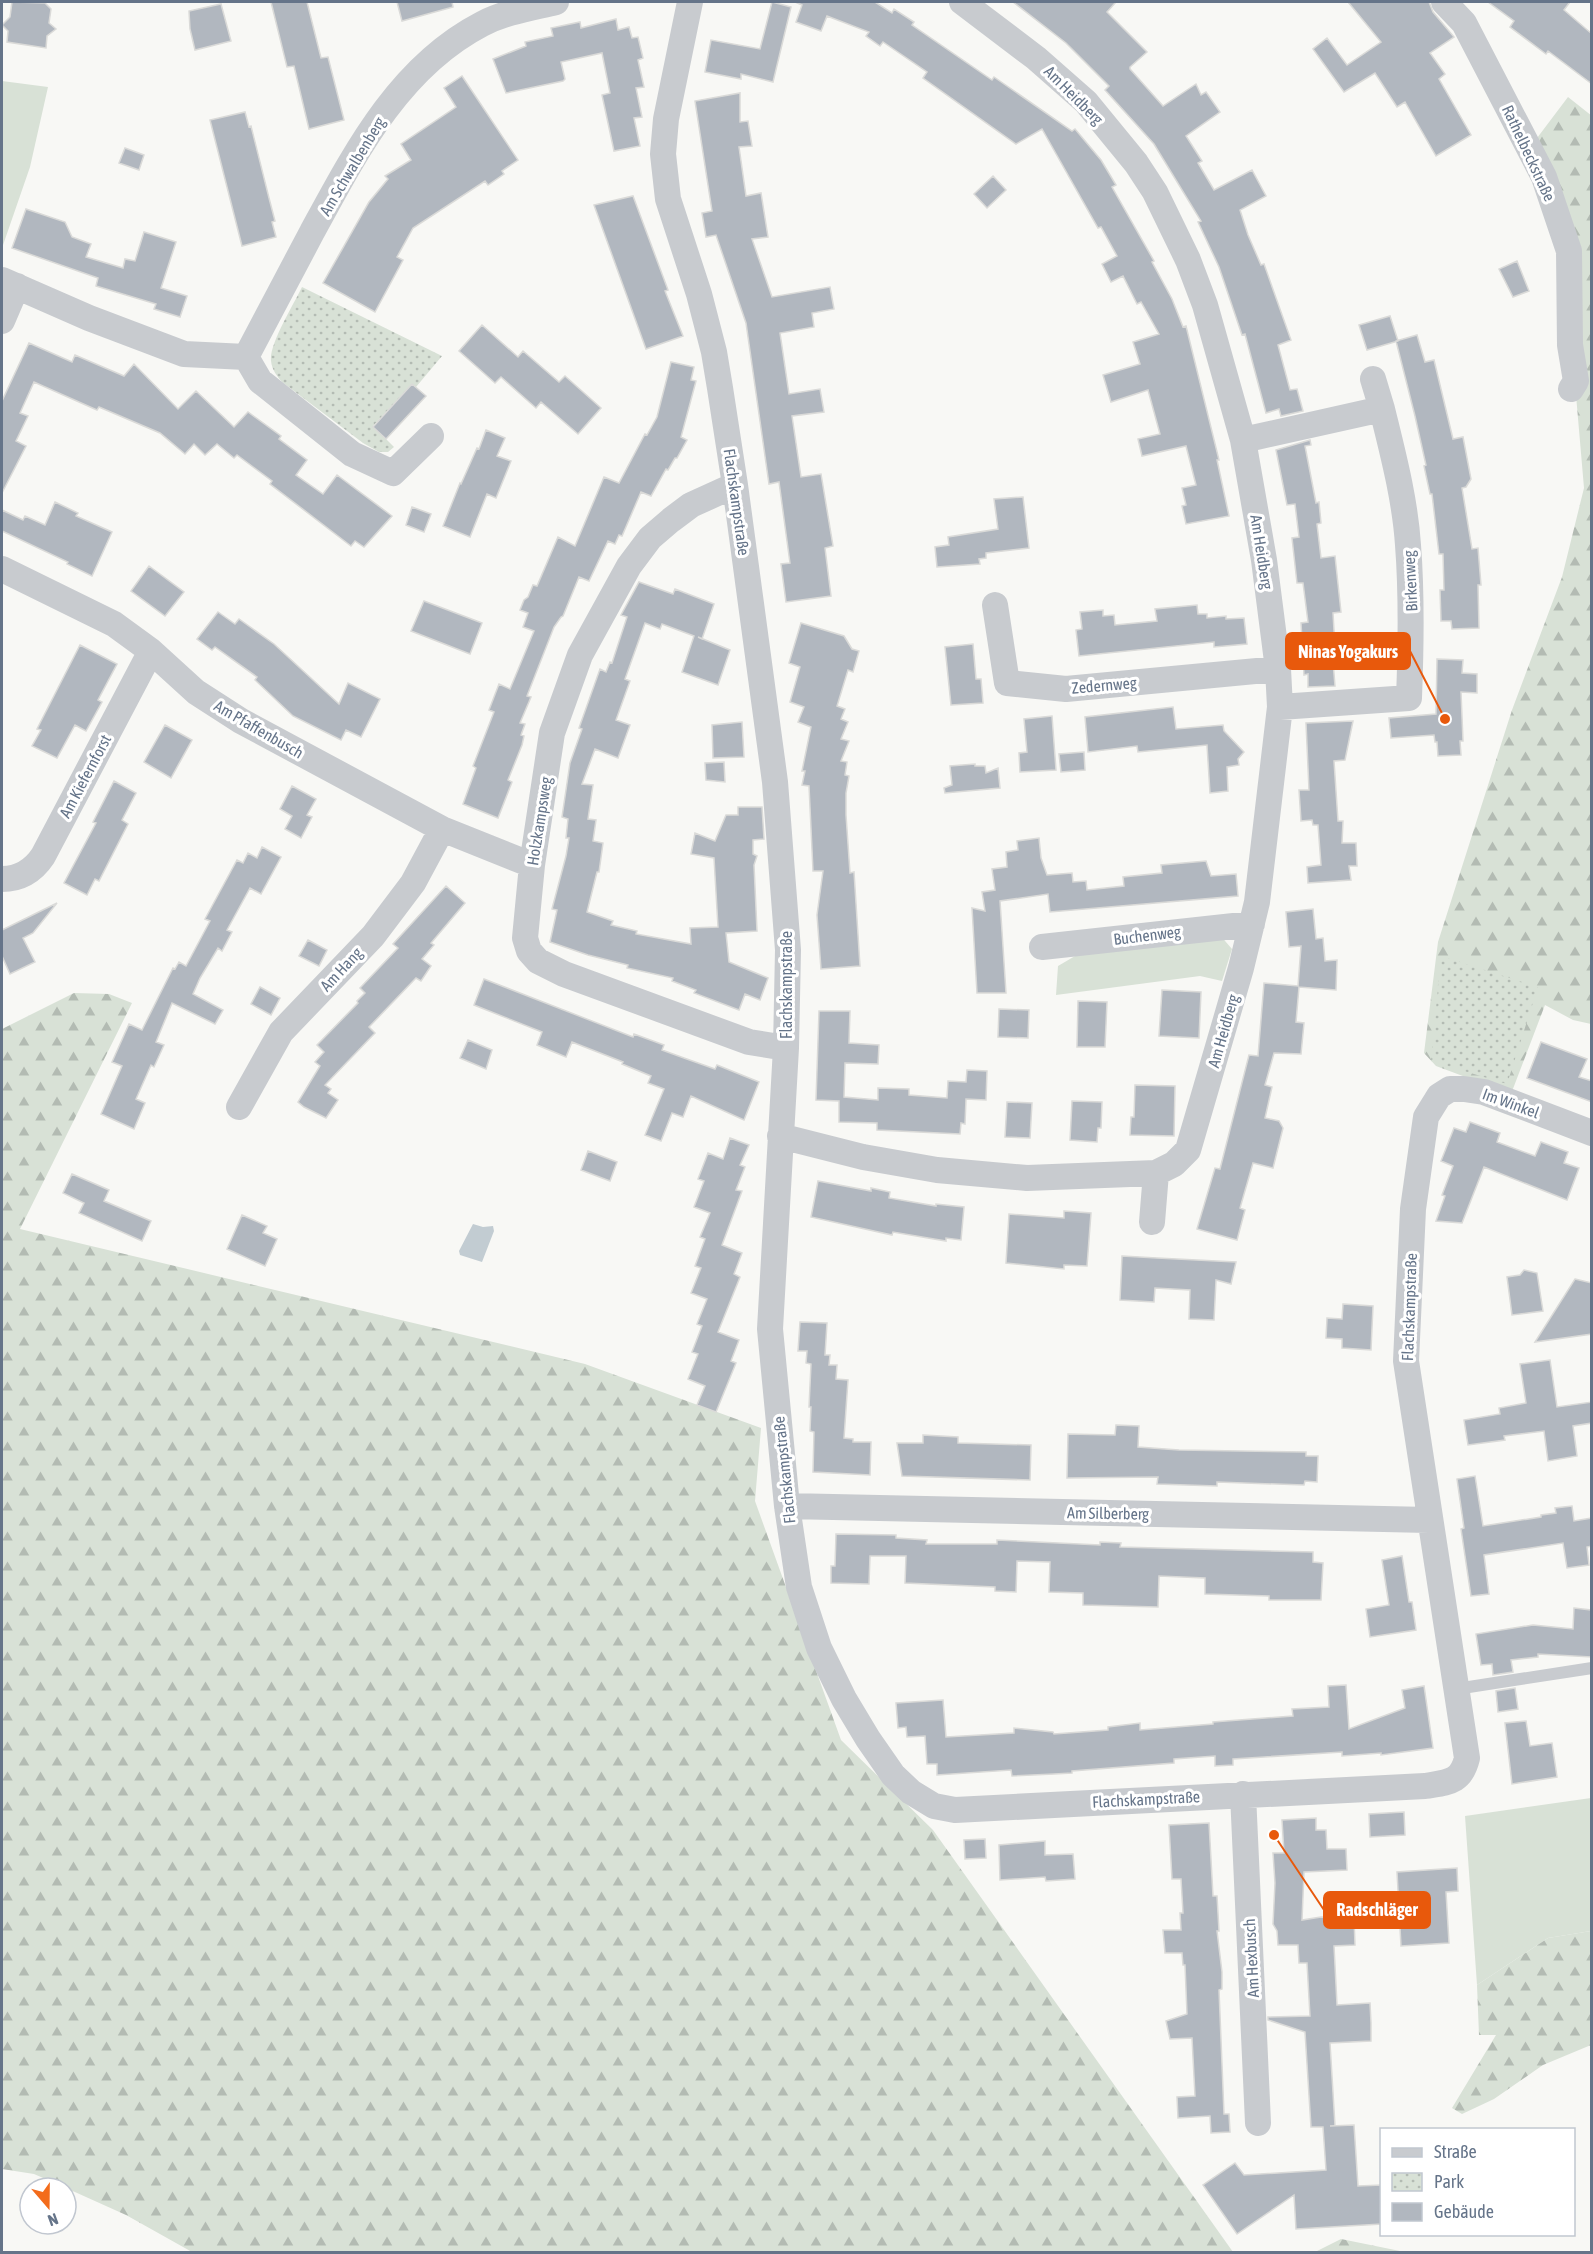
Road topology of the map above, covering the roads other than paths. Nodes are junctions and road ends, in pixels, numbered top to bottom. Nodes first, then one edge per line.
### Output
1 (556, 2) edge
2 (690, 2) edge
3 (962, 2) edge
4 (1444, 2) edge
5 (500, 8) edge
6 (9, 283) edge
7 (2, 321) edge
8 (246, 357) junction
9 (1373, 379) dead end
10 (1571, 389) dead end
11 (1382, 409) junction
12 (431, 436) dead end
13 (1244, 440) junction
14 (735, 484) junction
15 (2, 569) edge
16 (995, 605) dead end
17 (151, 651) junction
18 (1278, 669) junction
19 (1280, 707) junction
20 (442, 829) junction
21 (532, 866) junction
22 (2, 879) edge
23 (1252, 924) junction
24 (1042, 947) dead end
25 (786, 1048) junction
26 (238, 1107) dead end
27 (1592, 1133) edge
28 (780, 1136) junction
29 (1156, 1173) junction
30 (1413, 1209) joint
31 (1152, 1222) dead end
32 (787, 1506) junction
33 (1429, 1520) junction
34 (1592, 1668) edge
35 (1456, 1689) junction
36 (1243, 1794) junction
37 (1258, 2123) dead end

1 - 5 street, Am Schwalbenberg
2 - 14 street, Flachskampstraße
3 - 13 street, Am Heidberg
4 - 10 street, Rathelbeckstraße
5 - 8 street, Am Schwalbenberg
6 - 7 street
6 - 8 street
8 - 12 street
9 - 11 street, Birkenweg
11 - 13 street
11 - 19 street, Birkenweg
13 - 18 street, Am Heidberg
14 - 21 street, Holzkampsweg
14 - 25 street, Flachskampstraße
15 - 17 street, Am Pfaffenbusch
16 - 18 street, Zedernweg
17 - 20 street, Am Pfaffenbusch
17 - 22 street, Am Kiefernforst
18 - 19 street, Am Heidberg
19 - 23 street, Am Heidberg
20 - 21 street, Am Pfaffenbusch
20 - 26 street, Am Hang
21 - 25 street, Holzkampsweg
23 - 24 street, Buchenweg
23 - 29 street, Am Heidberg
25 - 28 street, Flachskampstraße
27 - 30 street, Im Winkel
28 - 29 street
28 - 32 street, Flachskampstraße
29 - 31 street
30 - 33 street, Flachskampstraße
32 - 33 street, Am Silberberg
32 - 36 street, Flachskampstraße
33 - 35 street, Flachskampstraße
34 - 35 lane
35 - 36 street, Flachskampstraße
36 - 37 street, Am Hexbusch

